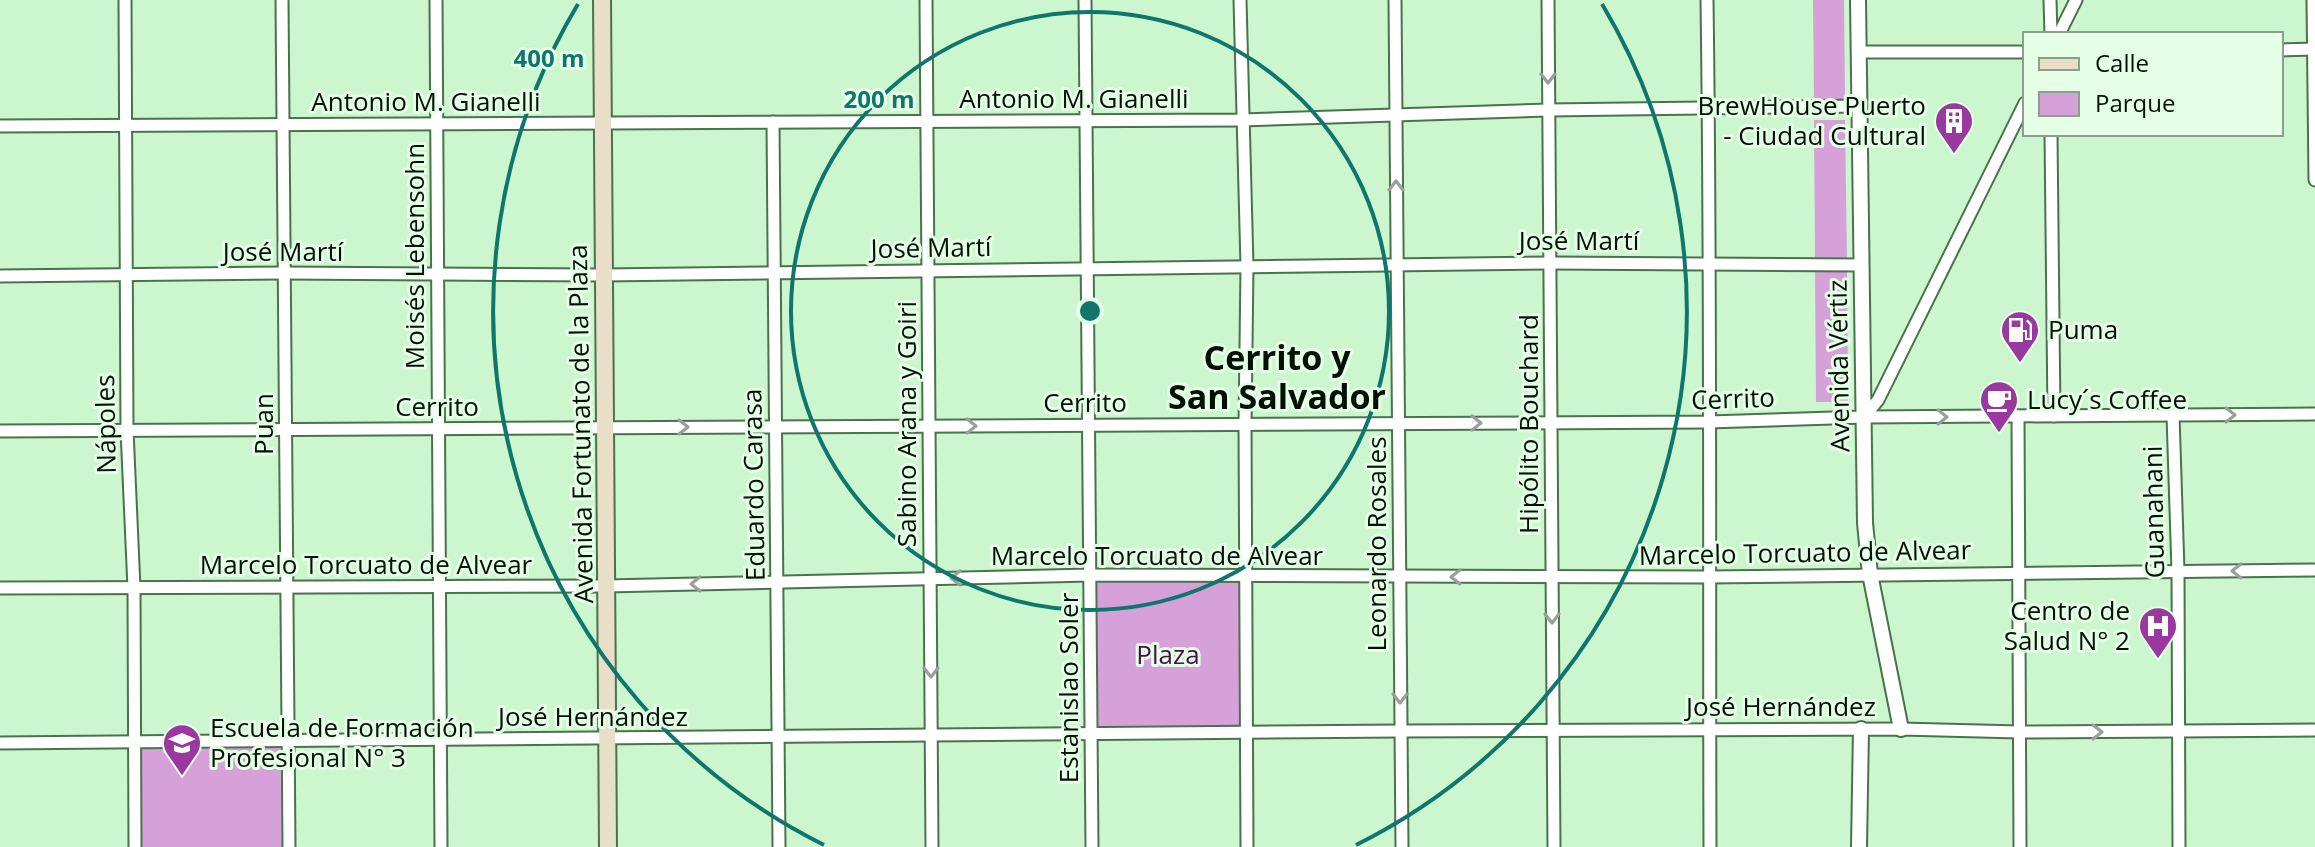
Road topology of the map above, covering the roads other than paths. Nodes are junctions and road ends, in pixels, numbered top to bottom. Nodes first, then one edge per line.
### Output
1 (125, 0) edge
2 (282, 0) edge
3 (436, 0) edge
4 (602, 0) edge
5 (926, 0) edge
6 (1085, 0) edge
7 (1240, 0) edge
8 (1395, 0) edge
9 (1548, 0) edge
10 (1707, 0) edge
11 (1858, 0) edge
12 (2050, 0) edge
13 (2076, 0) edge
14 (2313, 0) edge
15 (2051, 32) edge
16 (2060, 32) edge
17 (2314, 49) edge
18 (2283, 50) edge
19 (1858, 52) junction
20 (2023, 52) edge
21 (1859, 106) junction
22 (2023, 107) edge
23 (1548, 110) junction
24 (1709, 110) junction
25 (1396, 116) junction
26 (1242, 120) junction
27 (1087, 121) junction
28 (773, 122) junction
29 (927, 122) junction
30 (603, 123) junction
31 (436, 124) junction
32 (125, 125) junction
33 (283, 125) junction
34 (0, 126) edge
35 (2051, 136) edge
36 (2315, 180) edge
37 (1550, 263) junction
38 (1397, 264) junction
39 (1711, 265) junction
40 (1862, 265) junction
41 (1247, 266) junction
42 (1088, 268) junction
43 (928, 270) junction
44 (774, 272) junction
45 (284, 273) junction
46 (126, 275) junction
47 (438, 275) junction
48 (603, 275) junction
49 (0, 276) edge
50 (2315, 414) edge
51 (2173, 415) junction
52 (2018, 416) junction
53 (2054, 416) junction
54 (1864, 417) junction
55 (1709, 422) junction
56 (1551, 423) junction
57 (1398, 424) junction
58 (1089, 425) junction
59 (1245, 425) junction
60 (929, 426) junction
61 (775, 427) junction
62 (605, 428) junction
63 (438, 429) junction
64 (127, 430) junction
65 (286, 430) junction
66 (0, 431) edge
67 (2315, 570) edge
68 (2178, 571) junction
69 (2019, 573) junction
70 (1870, 574) junction
71 (1090, 575) junction
72 (1399, 577) junction
73 (1552, 577) junction
74 (1708, 577) junction
75 (1246, 578) junction
76 (930, 579) junction
77 (777, 582) junction
78 (606, 586) junction
79 (287, 587) junction
80 (439, 587) junction
81 (0, 588) edge
82 (134, 588) junction
83 (1861, 729) junction
84 (1901, 729) junction
85 (1553, 730) junction
86 (1709, 730) junction
87 (2315, 730) edge
88 (1401, 731) junction
89 (2179, 731) junction
90 (1246, 732) junction
91 (2019, 732) junction
92 (1091, 736) junction
93 (931, 737) junction
94 (778, 738) junction
95 (608, 739) junction
96 (440, 740) junction
97 (288, 741) junction
98 (135, 742) junction
99 (0, 743) edge
100 (135, 847) edge
101 (289, 847) edge
102 (441, 847) edge
103 (608, 847) edge
104 (779, 847) edge
105 (932, 847) edge
106 (1092, 847) edge
107 (1247, 847) edge
108 (1402, 847) edge
109 (1554, 847) edge
110 (1710, 847) edge
111 (1859, 847) edge
112 (2020, 847) edge
113 (2179, 847) edge

1 - 32 street, Nápoles
2 - 33 street, Puan
3 - 31 street, Moisés Lebensohn
4 - 30 main road, Avenida Fortunato de la Plaza
5 - 29 street, Sabino Arana y Goiri
6 - 27 street, Estanislao Soler
7 - 26 street
8 - 25 street, Leonardo Rosales
9 -> 23 street, Hipólito Bouchard
10 - 24 street
11 - 19 street, Avenida Vértiz
12 - 15 street
13 - 16 street
14 - 17 street
17 - 18 street
17 - 36 street
19 - 20 street
19 - 21 street, Avenida Vértiz
21 - 24 street, Antonio M. Gianelli
21 - 40 street, Avenida Vértiz
22 - 54 street
23 - 24 street, Antonio M. Gianelli
23 - 25 street, Antonio M. Gianelli
23 - 37 street, Hipólito Bouchard
24 - 39 street
25 - 26 street, Antonio M. Gianelli
38 -> 25 street, Leonardo Rosales
26 - 27 street, Antonio M. Gianelli
26 - 41 street
27 - 29 street, Antonio M. Gianelli
27 - 42 street, Estanislao Soler
28 - 29 street, Antonio M. Gianelli
28 - 30 street, Antonio M. Gianelli
28 - 44 street, Eduardo Carasa
29 - 43 street, Sabino Arana y Goiri
30 - 31 street, Antonio M. Gianelli
30 - 48 main road, Avenida Fortunato de la Plaza
31 - 33 street, Antonio M. Gianelli
31 - 47 street, Moisés Lebensohn
32 - 33 street, Antonio M. Gianelli
32 - 34 street, Antonio M. Gianelli
32 - 46 street, Nápoles
33 - 45 street, Puan
35 - 53 street
37 - 38 street, José Martí
37 - 39 street, José Martí
37 - 56 street, Hipólito Bouchard
38 - 41 street, José Martí
38 - 57 street, Leonardo Rosales
39 - 40 street, José Martí
39 - 55 street
40 - 54 street, Avenida Vértiz
41 - 42 street, José Martí
41 - 59 street
42 - 43 street, José Martí
42 - 58 street, Estanislao Soler
43 - 44 street, José Martí
43 - 60 street, Sabino Arana y Goiri
44 - 48 street, José Martí
44 - 61 street, Eduardo Carasa
45 - 46 street, José Martí
45 - 47 street, José Martí
45 - 65 street, Puan
46 - 49 street, José Martí
46 - 64 street, Nápoles
47 - 48 street, José Martí
47 - 63 street, Moisés Lebensohn
48 - 62 main road, Avenida Fortunato de la Plaza
51 -> 50 street, Cerrito
51 - 53 street, Cerrito
51 - 68 street, Guanahani
52 - 53 street, Cerrito
54 -> 52 street, Cerrito
52 - 69 street
54 - 55 street, Cerrito
54 - 70 street, Avenida Vértiz
55 - 56 street, Cerrito
55 - 74 street
57 -> 56 street, Cerrito
56 - 73 street, Hipólito Bouchard
57 - 59 street, Cerrito
57 - 72 street, Leonardo Rosales
58 - 59 street, Cerrito
60 -> 58 street, Cerrito
58 - 71 street, Estanislao Soler
59 - 75 street
60 - 61 street, Cerrito
60 - 76 street, Sabino Arana y Goiri
62 -> 61 street, Cerrito
61 - 77 street, Eduardo Carasa
62 - 63 street, Cerrito
62 - 78 main road, Avenida Fortunato de la Plaza
63 - 65 street, Cerrito
63 - 80 street, Moisés Lebensohn
64 - 65 street, Cerrito
64 - 66 street, Cerrito
64 - 82 street, Nápoles
65 - 79 street, Puan
67 -> 68 street, Marcelo Torcuato de Alvear
68 - 69 street, Marcelo Torcuato de Alvear
68 - 89 street, Guanahani
69 - 70 street, Marcelo Torcuato de Alvear
69 - 91 street
70 - 74 street, Marcelo Torcuato de Alvear
70 - 84 street, Avenida Vértiz
71 - 75 street, Marcelo Torcuato de Alvear
71 -> 76 street, Marcelo Torcuato de Alvear
71 - 92 street, Estanislao Soler
73 -> 72 street, Marcelo Torcuato de Alvear
72 - 75 street, Marcelo Torcuato de Alvear
72 -> 88 street, Leonardo Rosales
73 - 74 street, Marcelo Torcuato de Alvear
73 -> 85 street, Hipólito Bouchard
74 - 86 street
75 - 90 street
76 - 77 street, Marcelo Torcuato de Alvear
76 -> 93 street, Sabino Arana y Goiri
77 -> 78 street, Marcelo Torcuato de Alvear
77 - 94 street, Eduardo Carasa
78 - 80 street, Marcelo Torcuato de Alvear
78 - 95 main road, Avenida Fortunato de la Plaza
79 - 80 street, Marcelo Torcuato de Alvear
79 - 82 street, Marcelo Torcuato de Alvear
79 - 97 street, Puan
80 - 96 street, Moisés Lebensohn
81 - 82 street, Marcelo Torcuato de Alvear
82 - 98 street, Nápoles
83 - 84 street, José Hernández
83 - 86 street, José Hernández
83 - 111 street
84 - 91 street, José Hernández
85 - 86 street, José Hernández
85 - 88 street, José Hernández
85 - 109 street, Hipólito Bouchard
86 - 110 street
87 - 89 street, José Hernández
88 - 90 street, José Hernández
88 - 108 street, Leonardo Rosales
91 -> 89 street, José Hernández
89 - 113 street, Guanahani
90 - 92 street, José Hernández
90 - 107 street
91 - 112 street
92 - 93 street, José Hernández
92 - 106 street, Estanislao Soler
93 - 94 street, José Hernández
93 - 105 street, Sabino Arana y Goiri
94 - 95 street, José Hernández
94 - 104 street, Eduardo Carasa
95 - 96 street, José Hernández
95 - 103 main road, Avenida Fortunato de la Plaza
96 - 97 street, José Hernández
96 - 102 street, Moisés Lebensohn
97 - 98 street, José Hernández
97 - 101 street, Puan
98 - 99 street, José Hernández
98 - 100 street, Nápoles

